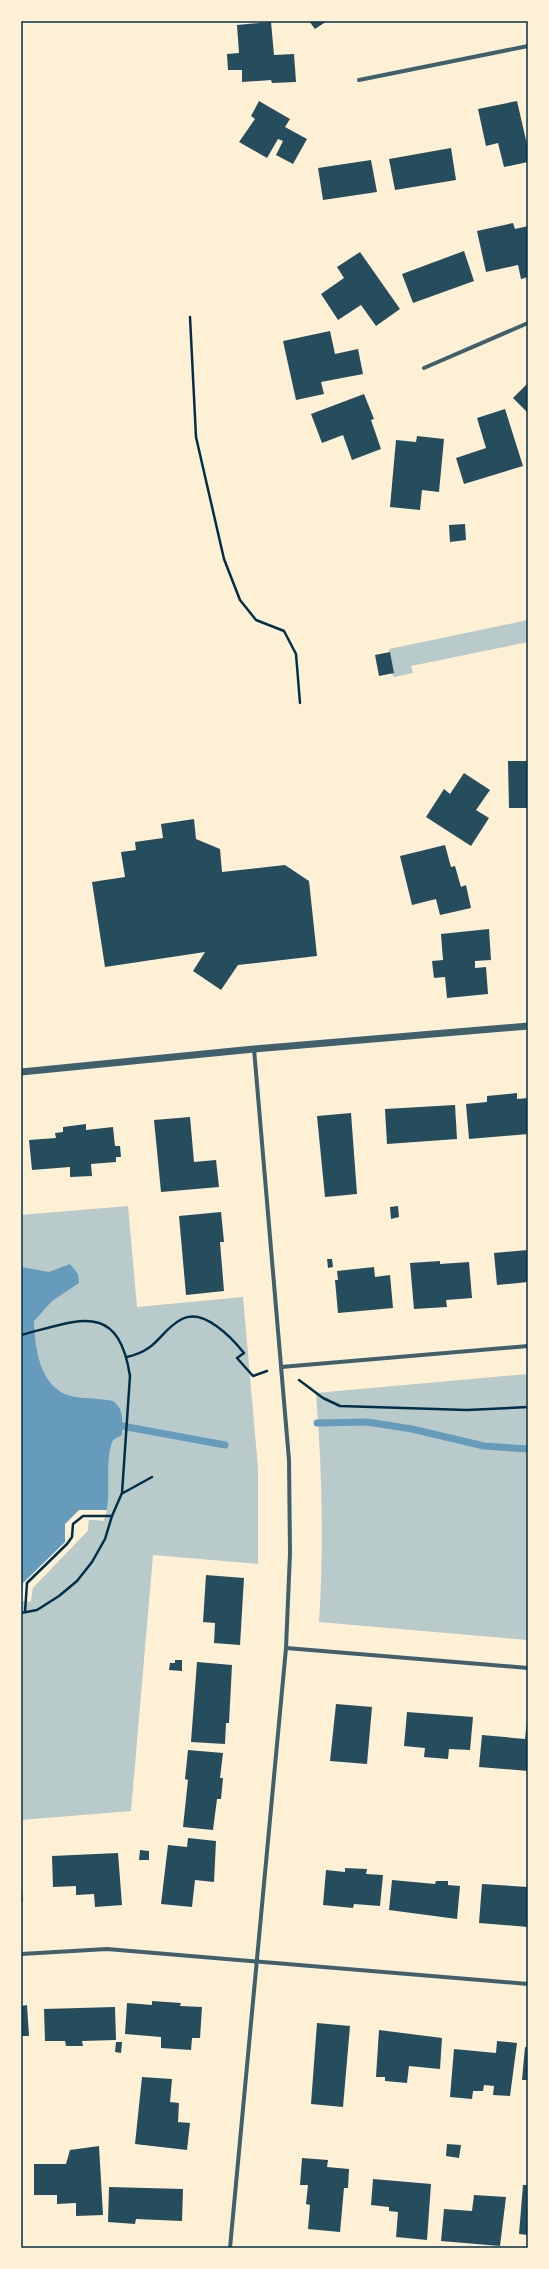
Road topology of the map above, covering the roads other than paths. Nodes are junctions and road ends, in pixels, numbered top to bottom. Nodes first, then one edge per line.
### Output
1 (528, 46) edge
2 (359, 80) dead end
3 (528, 323) edge
4 (424, 368) dead end
5 (528, 1026) edge
6 (254, 1049) junction
7 (21, 1072) edge
8 (528, 1346) edge
9 (281, 1366) junction
10 (286, 1648) junction
11 (528, 1668) edge
12 (21, 1954) edge
13 (256, 1960) junction
14 (528, 1984) edge
15 (230, 2248) edge

1 - 2 street
3 - 4 street
5 - 6 street
6 - 7 street
6 - 9 street
8 - 9 street
9 - 10 street
10 - 11 street
10 - 13 street
12 - 13 street
13 - 14 street
13 - 15 street

